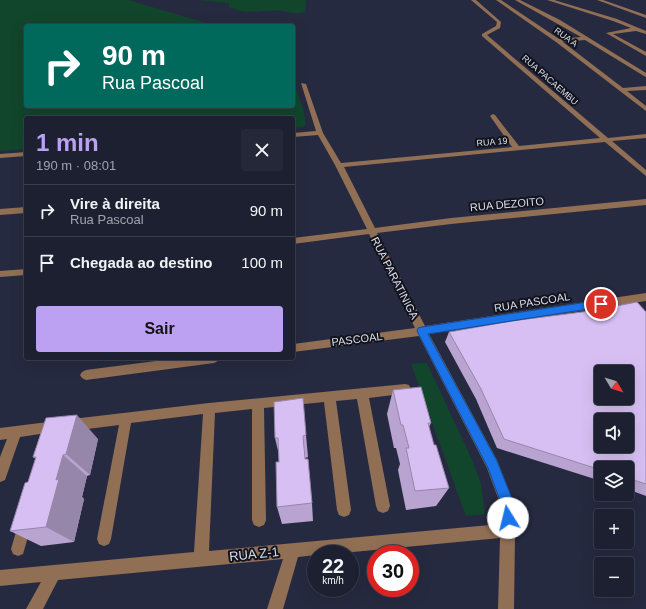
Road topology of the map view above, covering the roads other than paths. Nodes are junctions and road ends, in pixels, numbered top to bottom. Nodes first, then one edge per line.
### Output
1 (473, 0) edge
2 (498, 0) edge
3 (517, 0) edge
4 (549, 0) edge
5 (599, 0) edge
6 (646, 18) edge
7 (646, 28) edge
8 (639, 29) junction
9 (646, 33) edge
10 (585, 38) junction
11 (558, 41) junction
12 (646, 54) edge
13 (646, 75) edge
14 (303, 84) dead end
15 (646, 88) edge
16 (622, 90) junction
17 (646, 109) edge
18 (493, 116) dead end
19 (320, 133) junction
20 (295, 135) edge
21 (646, 136) edge
22 (605, 140) junction
23 (517, 148) junction
24 (24, 154) edge
25 (0, 156) edge
26 (339, 165) junction
27 (646, 174) edge
28 (646, 202) edge
29 (24, 209) edge
30 (0, 212) edge
31 (371, 232) junction
32 (295, 241) edge
33 (24, 272) edge
34 (0, 274) edge
35 (646, 297) edge
36 (422, 331) junction
37 (295, 348) edge
38 (199, 360) edge
39 (86, 375) dead end
40 (405, 389) edge
41 (362, 393) junction
42 (329, 396) junction
43 (258, 403) junction
44 (209, 408) junction
45 (126, 418) junction
46 (54, 428) junction
47 (15, 433) junction
48 (0, 434) edge
49 (49, 443) edge
50 (0, 475) edge
51 (383, 506) dead end
52 (344, 510) dead end
53 (29, 511) edge
54 (258, 520) dead end
55 (508, 530) junction
56 (104, 538) dead end
57 (18, 549) edge
58 (293, 551) junction
59 (201, 560) junction
60 (54, 573) junction
61 (0, 578) edge
62 (34, 609) edge
63 (275, 609) edge
64 (506, 609) edge

1 - 22 street, RUA PACAEMBU
2 - 11 street, RUA A
3 - 10 street
4 - 8 street
5 - 6 street
7 - 8 street
8 - 9 street
8 - 12 street
10 - 11 street
10 - 13 street
11 - 16 street, RUA A
14 - 19 street, RUA PARATINIGA
15 - 16 street
16 - 17 street, RUA A
18 - 23 street
19 - 20 street
19 - 26 street, RUA PARATINIGA
21 - 22 street, RUA 19
22 - 23 street, RUA 19
22 - 27 street, RUA PACAEMBU
23 - 26 street, RUA 19
24 - 25 street
26 - 31 street, RUA PARATINIGA
28 - 31 street, RUA DEZOITO
29 - 30 street
31 - 32 street, RUA DEZOITO
31 - 36 street, RUA PARATINIGA
33 - 34 street
35 - 36 street, RUA PASCOAL
36 - 37 street, PASCOAL
36 - 55 street, RUA PARATINIGA
38 - 39 street
40 - 41 street
41 - 42 street
41 - 51 street
42 - 43 street
42 - 52 street
43 - 44 street
43 - 54 street
44 - 45 street
44 - 59 street
45 - 46 street
45 - 56 street
46 - 47 street
46 - 49 street
47 - 48 street
47 - 50 street
53 - 57 street
55 - 58 street, RUA Z-1
55 - 64 street, RUA PARATINIGA
58 - 59 street, RUA Z-1
58 - 63 street
59 - 60 street, RUA Z-1
60 - 61 street, RUA Z-1
60 - 62 street

